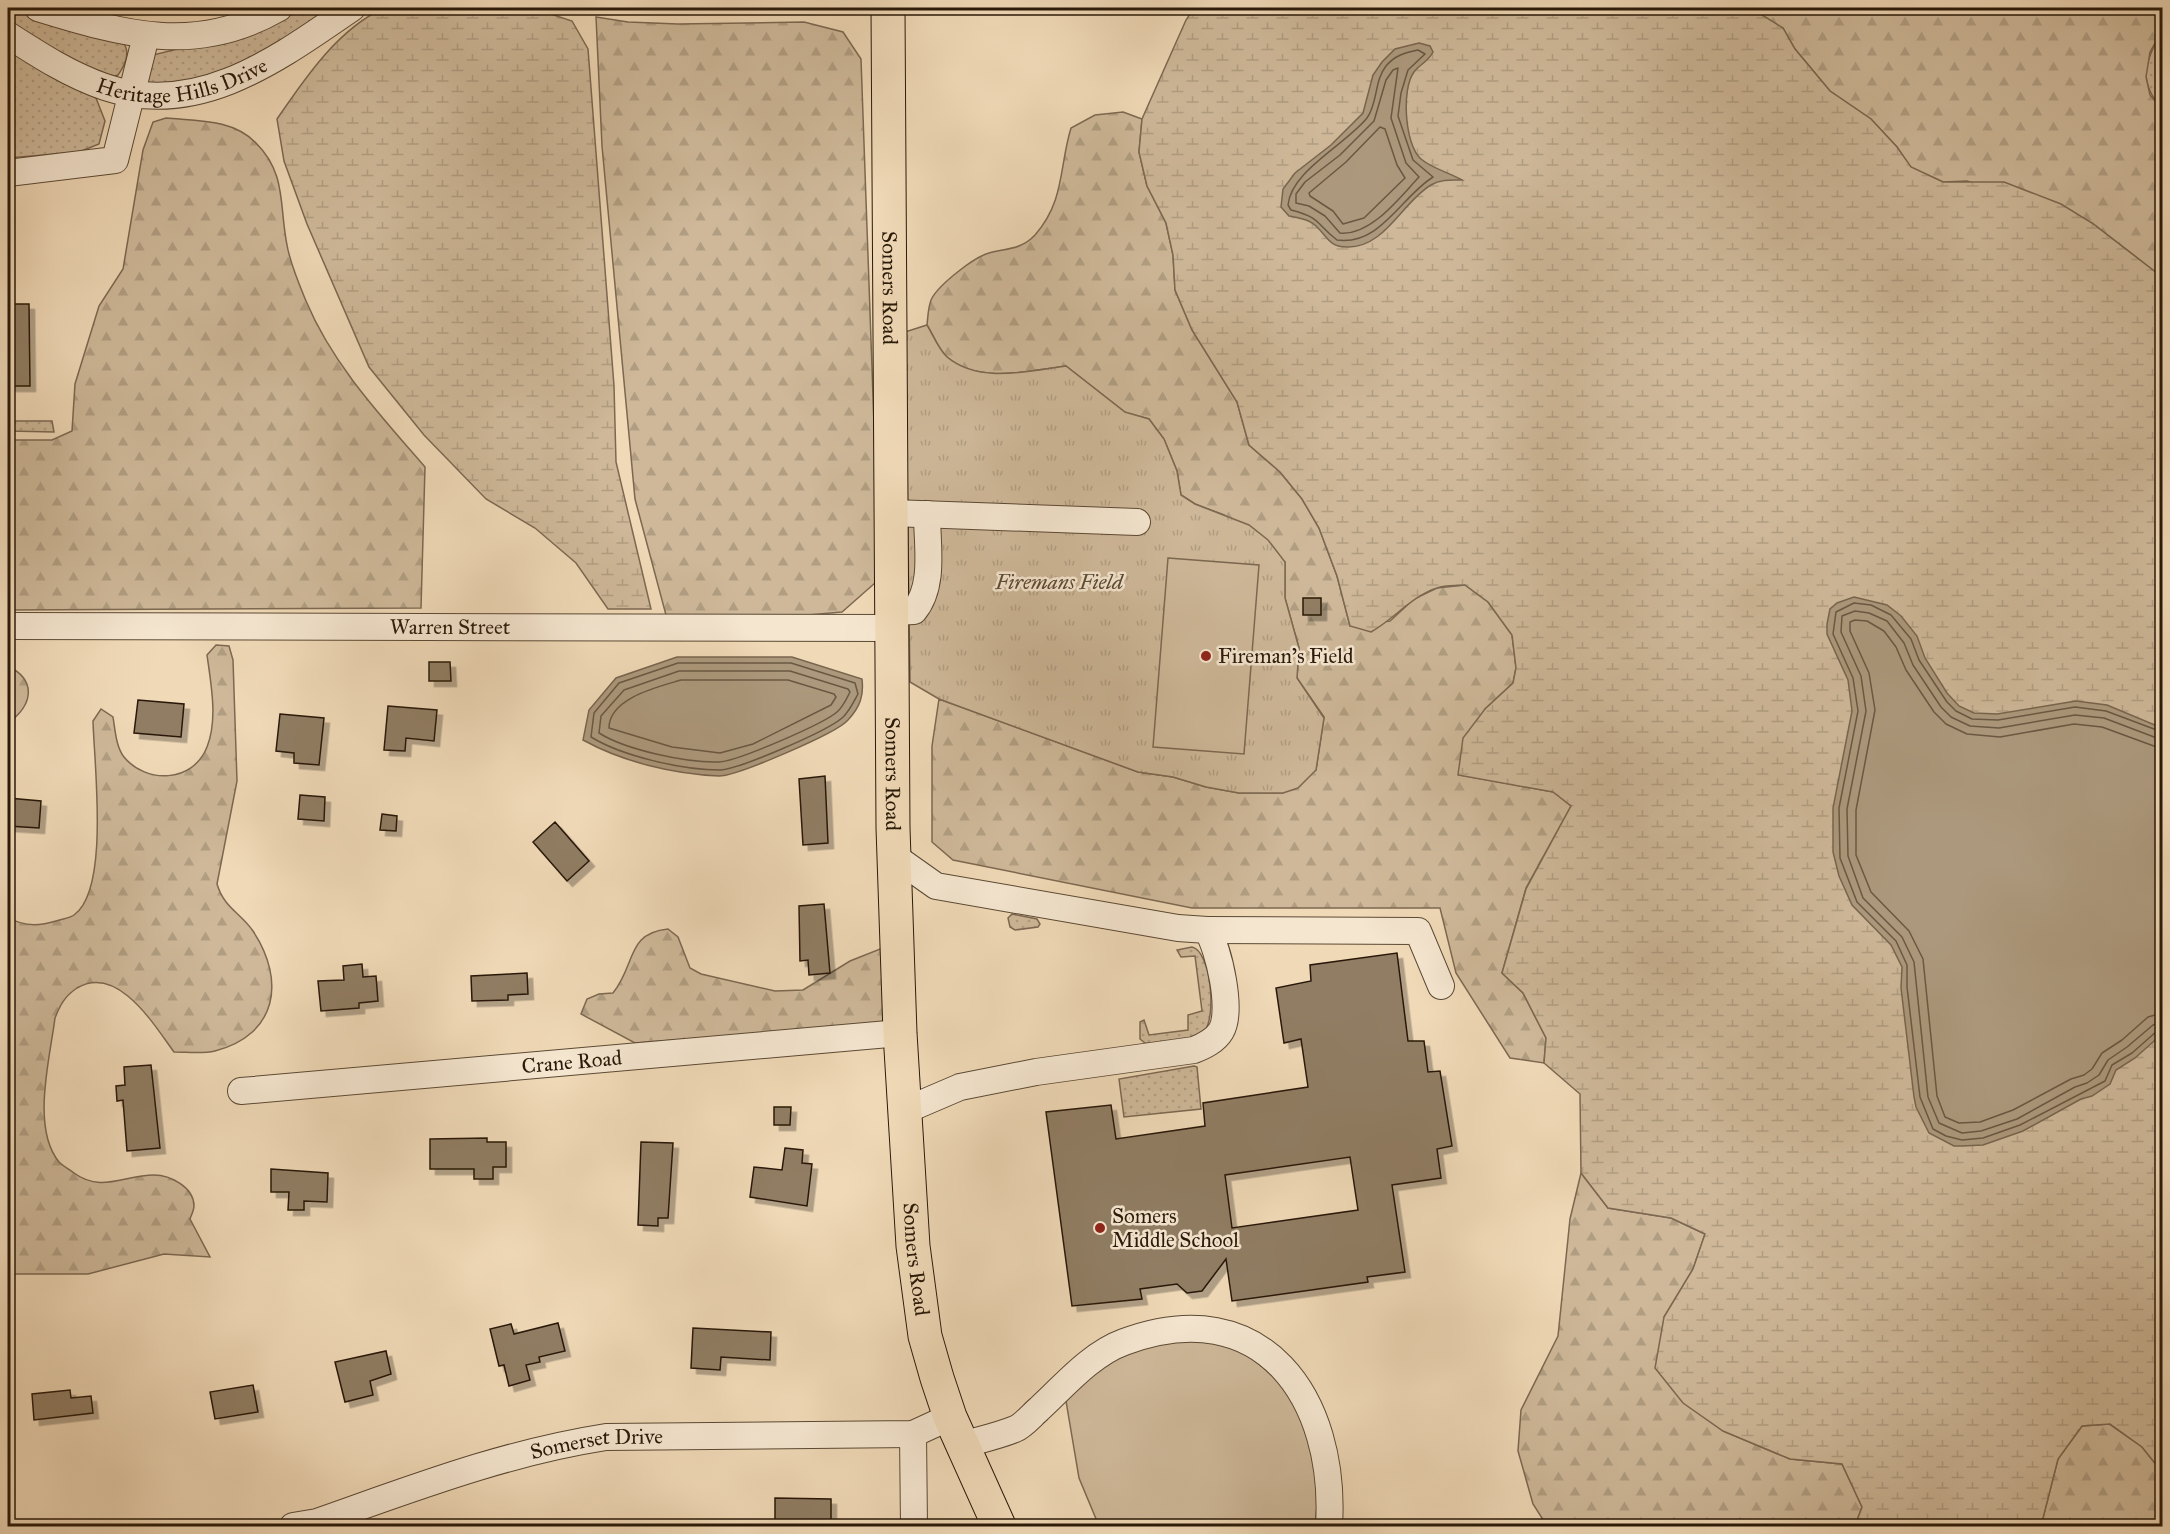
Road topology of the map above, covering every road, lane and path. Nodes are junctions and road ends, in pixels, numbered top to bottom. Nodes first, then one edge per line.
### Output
1 (38, 8) edge
2 (279, 8) edge
3 (352, 8) edge
4 (888, 8) edge
5 (8, 35) edge
6 (146, 36) junction
7 (131, 94) junction
8 (8, 173) edge
9 (892, 513) junction
10 (927, 514) junction
11 (1137, 522) dead end
12 (893, 620) junction
13 (8, 626) edge
14 (895, 857) junction
15 (1207, 930) junction
16 (1441, 986) dead end
17 (900, 1033) junction
18 (242, 1091) dead end
19 (904, 1111) junction
20 (956, 1431) junction
21 (913, 1434) junction
22 (293, 1527) edge
23 (914, 1527) edge
24 (999, 1527) edge
25 (1329, 1527) edge

1 - 6 street, Heritage Hills Drive
2 - 6 street, Heritage Hills Drive
3 - 7 street, Heritage Hills Drive
4 - 9 main road, Somers Road
5 - 7 street, Heritage Hills Drive
6 - 7 street
7 - 8 street
9 - 10 street
9 - 12 main road, Somers Road
10 - 11 street
10 - 12 street, Warren Street
12 - 13 street, Warren Street
12 - 14 main road, Somers Road
14 - 15 street
14 - 17 main road, Somers Road
15 - 16 street
15 - 19 street
17 - 18 street, Crane Road
17 - 19 main road, Somers Road
19 - 20 main road, Somers Road
20 - 21 street
20 - 24 main road, Somers Road
20 - 25 street
21 - 22 street, Somerset Drive
21 - 23 street

